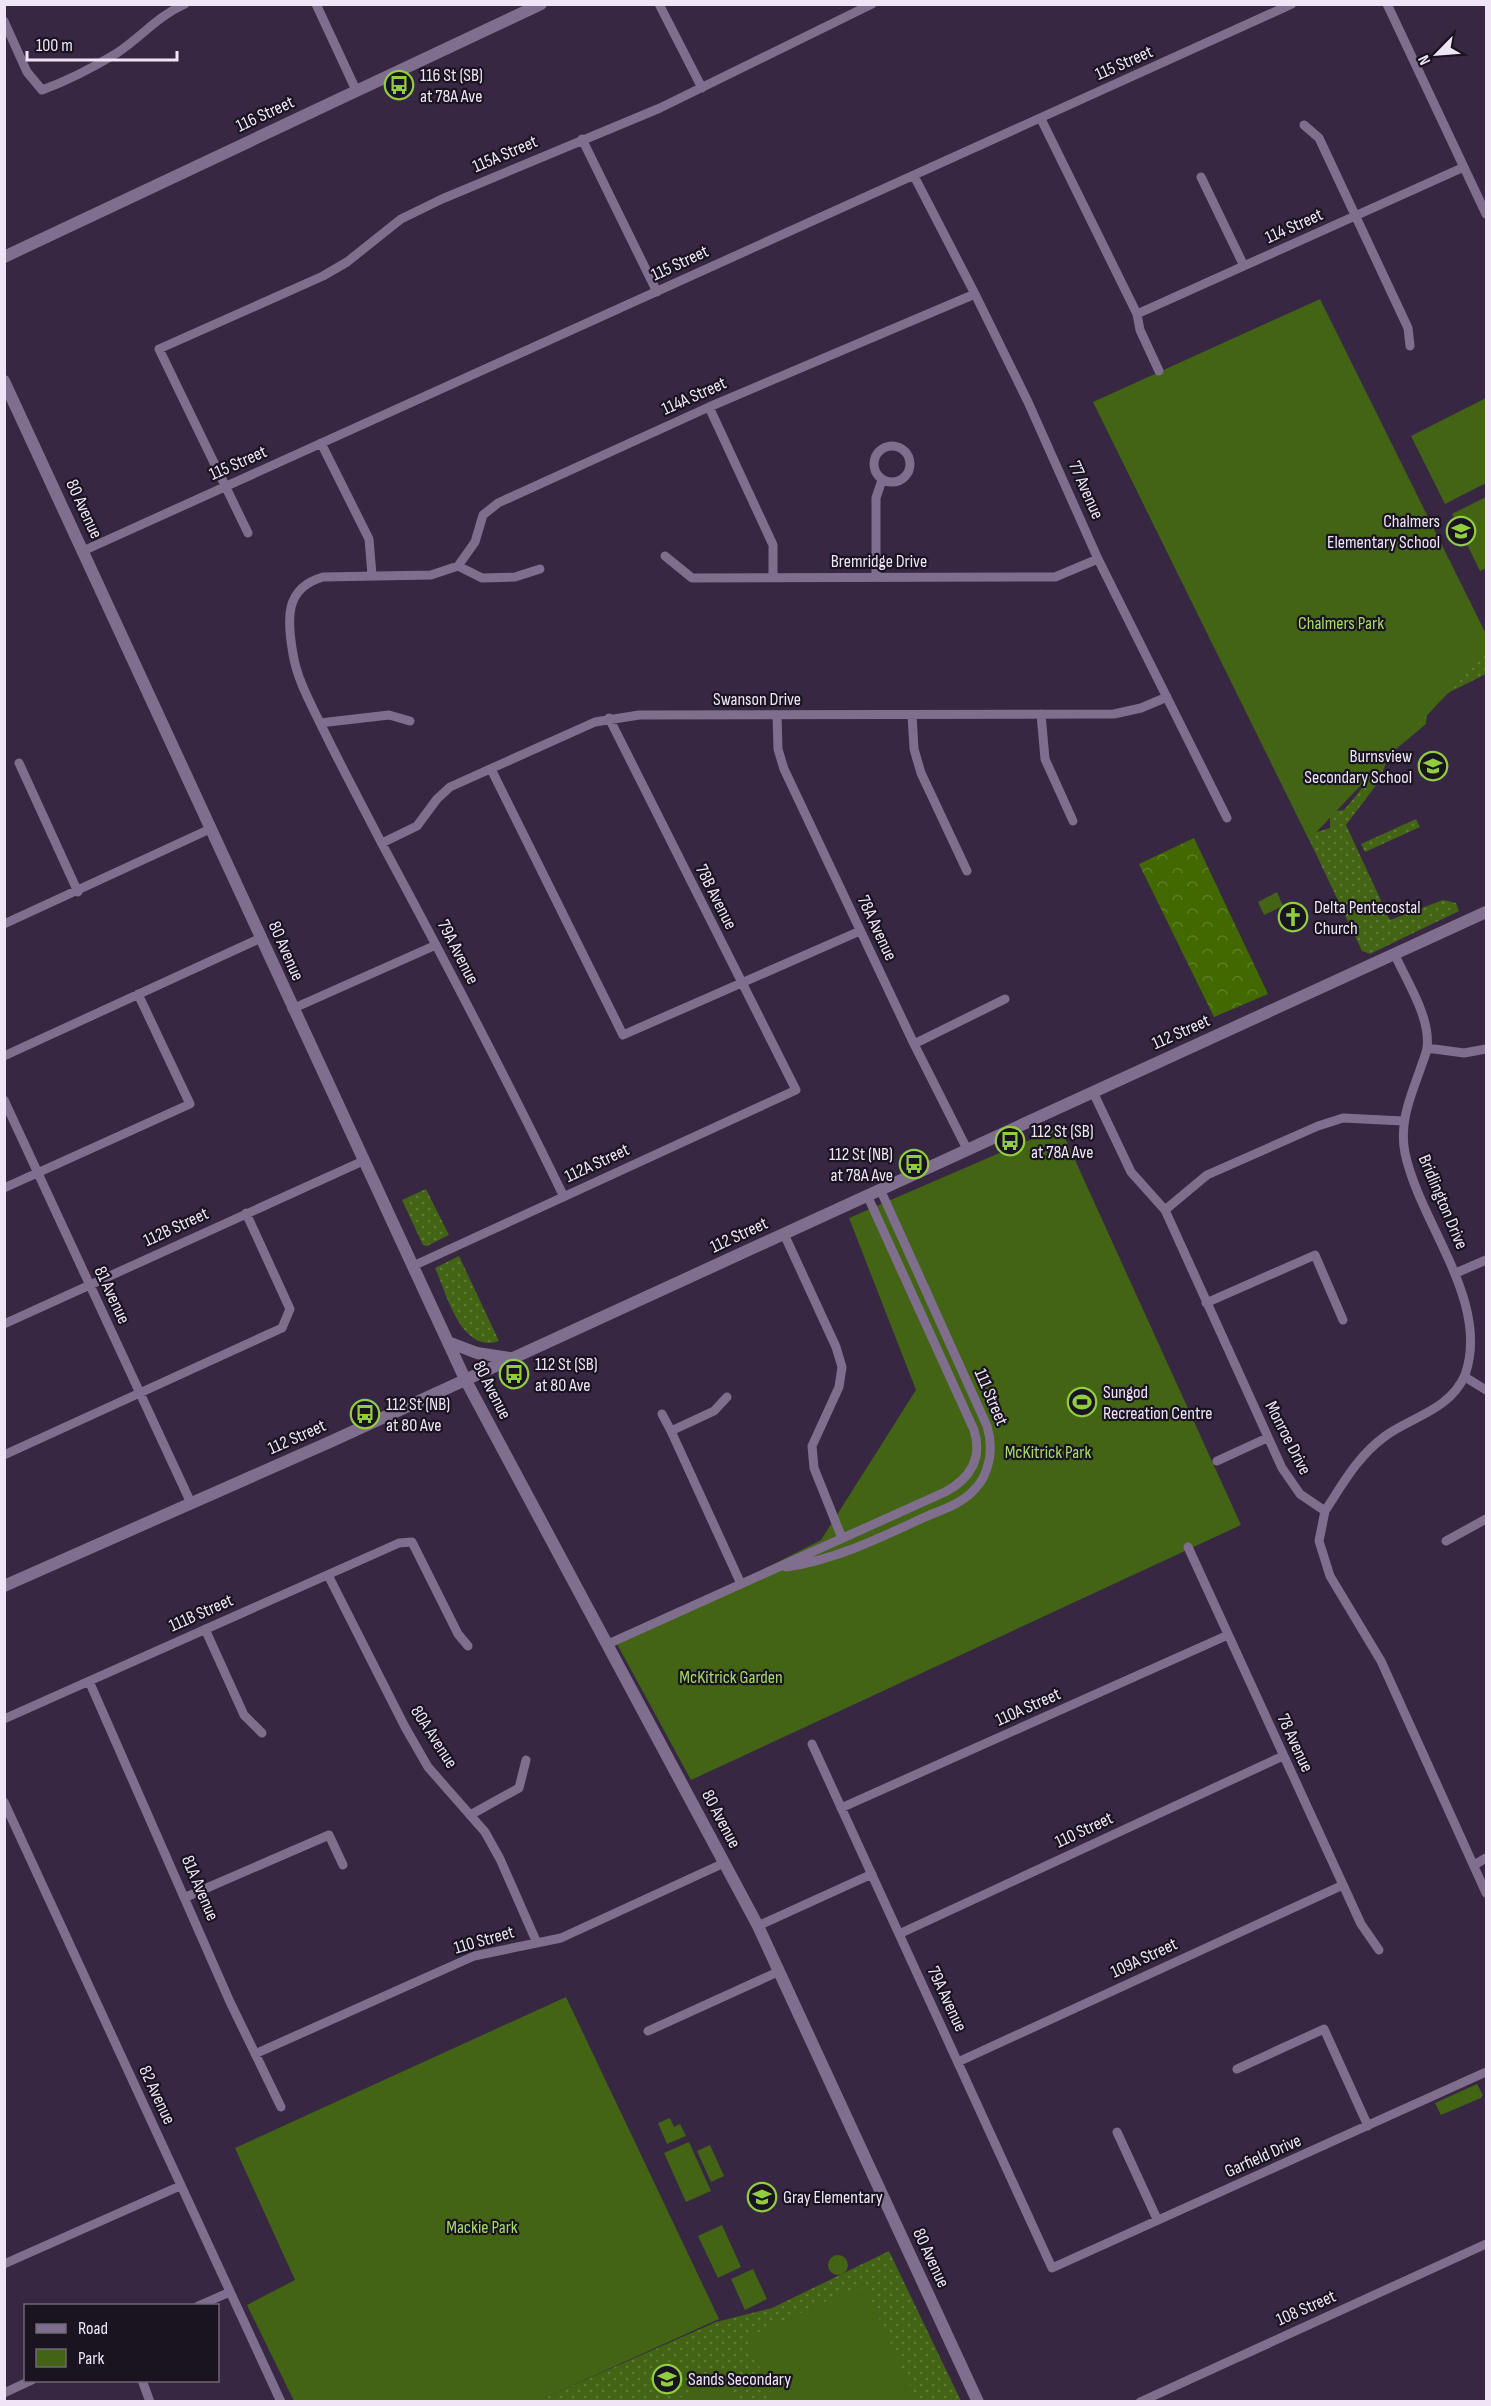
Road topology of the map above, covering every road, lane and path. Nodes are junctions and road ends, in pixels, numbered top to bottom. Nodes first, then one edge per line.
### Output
1 (185, 4) edge
2 (316, 4) edge
3 (541, 4) edge
4 (659, 4) edge
5 (872, 4) edge
6 (1292, 4) edge
7 (1387, 4) edge
8 (4, 21) edge
9 (702, 88) junction
10 (356, 90) junction
11 (1041, 119) junction
12 (1304, 125) dead end
13 (582, 140) junction
14 (1464, 167) junction
15 (914, 176) junction
16 (1201, 177) dead end
17 (1486, 214) edge
18 (1356, 216) junction
19 (4, 257) edge
20 (1244, 266) junction
21 (657, 292) junction
22 (975, 294) junction
23 (1137, 315) junction
24 (1410, 346) dead end
25 (1159, 371) dead end
26 (4, 381) edge
27 (709, 407) junction
28 (321, 443) junction
29 (882, 480) junction
30 (226, 486) junction
31 (248, 533) dead end
32 (83, 551) junction
33 (665, 556) dead end
34 (1098, 560) junction
35 (459, 566) junction
36 (540, 569) dead end
37 (372, 575) junction
38 (773, 577) junction
39 (876, 577) junction
40 (1167, 696) junction
41 (1041, 714) junction
42 (777, 715) junction
43 (912, 715) junction
44 (609, 718) junction
45 (410, 721) dead end
46 (320, 723) junction
47 (19, 762) dead end
48 (491, 769) junction
49 (1227, 818) dead end
50 (1073, 821) dead end
51 (210, 829) junction
52 (382, 843) junction
53 (967, 871) dead end
54 (78, 892) junction
55 (1486, 912) edge
56 (4, 924) edge
57 (860, 931) junction
58 (261, 939) junction
59 (436, 945) junction
60 (1395, 955) junction
61 (741, 984) junction
62 (138, 994) junction
63 (1005, 999) dead end
64 (292, 1009) junction
65 (914, 1044) junction
66 (1427, 1048) junction
67 (1486, 1049) edge
68 (4, 1056) edge
69 (796, 1090) joint
70 (1094, 1092) junction
71 (4, 1100) edge
72 (1402, 1121) junction
73 (967, 1149) junction
74 (363, 1161) junction
75 (38, 1174) junction
76 (4, 1188) edge
77 (880, 1190) junction
78 (867, 1195) junction
79 (564, 1197) junction
80 (1165, 1210) junction
81 (246, 1213) junction
82 (784, 1234) junction
83 (1486, 1260) edge
84 (413, 1266) junction
85 (1456, 1274) junction
86 (88, 1285) junction
87 (1206, 1304) junction
88 (1343, 1320) dead end
89 (4, 1324) edge
90 (448, 1342) junction
91 (511, 1358) junction
92 (1465, 1377) junction
93 (465, 1379) junction
94 (1486, 1390) edge
95 (140, 1394) junction
96 (727, 1397) dead end
97 (662, 1414) dead end
98 (670, 1431) junction
99 (1267, 1438) junction
100 (4, 1455) edge
101 (1217, 1461) dead end
102 (191, 1503) junction
103 (1325, 1512) junction
104 (1486, 1520) edge
105 (842, 1538) junction
106 (1446, 1540) dead end
107 (1188, 1547) dead end
108 (777, 1568) junction
109 (328, 1575) junction
110 (741, 1584) junction
111 (4, 1586) edge
112 (205, 1629) junction
113 (1228, 1635) junction
114 (608, 1644) junction
115 (468, 1646) dead end
116 (89, 1681) junction
117 (4, 1719) edge
118 (262, 1733) dead end
119 (812, 1744) dead end
120 (1283, 1756) junction
121 (526, 1760) dead end
122 (4, 1802) edge
123 (841, 1808) junction
124 (472, 1814) junction
125 (1486, 1858) edge
126 (724, 1863) junction
127 (343, 1865) dead end
128 (1474, 1865) junction
129 (872, 1874) junction
130 (1343, 1885) junction
131 (1486, 1893) edge
132 (186, 1897) junction
133 (758, 1926) junction
134 (899, 1934) junction
135 (537, 1943) junction
136 (1379, 1950) dead end
137 (780, 1971) junction
138 (648, 2031) dead end
139 (255, 2054) junction
140 (958, 2062) junction
141 (1237, 2069) dead end
142 (1486, 2072) edge
143 (281, 2107) dead end
144 (1368, 2126) junction
145 (1117, 2132) dead end
146 (180, 2186) junction
147 (1157, 2219) junction
148 (1486, 2244) edge
149 (4, 2264) edge
150 (1052, 2268) joint
151 (230, 2292) junction
152 (203, 2304) edge
153 (28, 2382) edge
154 (143, 2382) edge
155 (4, 2393) edge
156 (150, 2402) edge
157 (281, 2402) edge
158 (978, 2402) edge
159 (1140, 2402) edge

1 - 8 street
2 - 10 street
3 - 10 street, 116 Street
4 - 9 street
5 - 9 street, 115A Street
6 - 11 street, 115 Street
7 - 14 street
9 - 13 street, 115A Street
10 - 19 street, 116 Street
11 - 15 street, 115 Street
11 - 23 street
12 - 18 street
13 - 21 street
13 - 30 street, 115A Street
14 - 17 street
14 - 18 street, 114 Street
15 - 21 street, 115 Street
15 - 22 street, 77 Avenue
16 - 20 street
18 - 20 street, 114 Street
18 - 24 street
20 - 23 street, 114 Street
21 - 28 street, 115 Street
22 - 27 street, 114A Street
22 - 34 street, 77 Avenue
23 - 25 street
26 - 32 street, 80 Avenue
27 - 35 street, 114A Street
27 - 38 street
28 - 30 street, 115 Street
28 - 37 street
29 - 29 street
29 - 39 street
30 - 31 street
30 - 32 street, 115 Street
32 - 51 street, 80 Avenue
33 - 38 street, Bremridge Drive
34 - 39 street, Bremridge Drive
34 - 40 street, 77 Avenue
35 - 36 street
35 - 37 street
37 - 46 street, 79A Avenue
38 - 39 street, Bremridge Drive
40 - 41 street, Swanson Drive
40 - 49 street, 77 Avenue
41 - 43 street, Swanson Drive
41 - 50 street
42 - 43 street, Swanson Drive
42 - 44 street, Swanson Drive
42 - 57 street, 78A Avenue
43 - 53 street
44 - 48 street, Swanson Drive
44 - 61 street, 78B Avenue
45 - 46 street
46 - 52 street, 79A Avenue
47 - 54 street
48 - 52 street, Swanson Drive
48 - 61 street
51 - 54 street
51 - 58 street, 80 Avenue
52 - 59 street, 79A Avenue
54 - 56 street
55 - 60 street, 112 Street
57 - 61 street
57 - 65 street, 78A Avenue
58 - 62 street
58 - 64 street, 80 Avenue
59 - 64 street
59 - 79 street, 79A Avenue
60 - 66 street, Bridlington Drive
60 - 70 street, 112 Street
61 - 69 street, 78B Avenue
62 - 68 street
62 - 75 street
63 - 65 street
64 - 74 street, 80 Avenue
65 - 73 street, 78A Avenue
66 - 67 street
66 - 72 street, Bridlington Drive
69 - 79 street, 112A Street
70 - 73 street, 112 Street
70 - 80 street, Monroe Drive
71 - 75 street, 81 Avenue
72 - 80 street
72 - 85 street, Bridlington Drive
73 - 77 street, 112 Street
74 - 81 street, 112B Street
74 - 84 street, 80 Avenue
75 - 76 street
75 - 86 street, 81 Avenue
77 - 78 street, 112 Street
77 - 108 street, 111 Street
78 - 82 street, 112 Street
78 - 105 street, 111 Street
79 - 84 street, 112A Street
80 - 87 street, Monroe Drive
81 - 86 street, 112B Street
81 - 95 street
82 - 91 street, 112 Street
82 - 105 street
83 - 85 street
84 - 90 street, 80 Avenue
85 - 92 street, Bridlington Drive
86 - 89 street, 112B Street
86 - 95 street, 81 Avenue
87 - 88 street
87 - 99 street, Monroe Drive
90 - 91 street
90 - 93 street, 80 Avenue
91 - 93 street, 112 Street
92 - 94 street
92 - 103 street, Bridlington Drive
93 - 102 street, 112 Street
93 - 114 street, 80 Avenue
95 - 100 street
95 - 102 street, 81 Avenue
96 - 98 street
97 - 98 street
98 - 110 street
99 - 101 street
99 - 103 street, Monroe Drive
102 - 111 street, 112 Street
103 - 128 street
104 - 106 street
105 - 108 street, 111 Street
107 - 113 street, 78 Avenue
108 - 110 street, 111 Street
109 - 112 street, 111B Street
109 - 115 street, 111B Street
109 - 124 street, 80A Avenue
110 - 114 street, 111 Street
112 - 116 street, 111B Street
112 - 118 street
113 - 120 street, 78 Avenue
113 - 123 street, 110A Street
114 - 126 street, 80 Avenue
116 - 117 street, 111B Street
116 - 132 street, 81A Avenue
119 - 123 street, 79A Avenue
120 - 130 street, 78 Avenue
120 - 134 street, 110 Street
121 - 124 street
122 - 146 street, 82 Avenue
123 - 129 street, 79A Avenue
124 - 135 street, 80A Avenue
125 - 128 street
126 - 133 street, 80 Avenue
126 - 135 street, 110 Street
127 - 132 street
128 - 131 street
129 - 133 street
129 - 134 street, 79A Avenue
130 - 136 street, 78 Avenue
130 - 140 street, 109A Street
132 - 139 street, 81A Avenue
133 - 137 street, 80 Avenue
134 - 140 street, 79A Avenue
135 - 139 street, 110 Street
137 - 138 street
137 - 158 street, 80 Avenue
139 - 143 street, 81A Avenue
140 - 150 street, 79A Avenue
141 - 144 street
142 - 144 street, Garfield Drive
144 - 147 street, Garfield Drive
145 - 147 street
146 - 149 street
146 - 151 street, 82 Avenue
147 - 150 street, Garfield Drive
148 - 159 street, 108 Street
151 - 152 street
151 - 157 street, 82 Avenue
153 - 155 street
154 - 156 street

